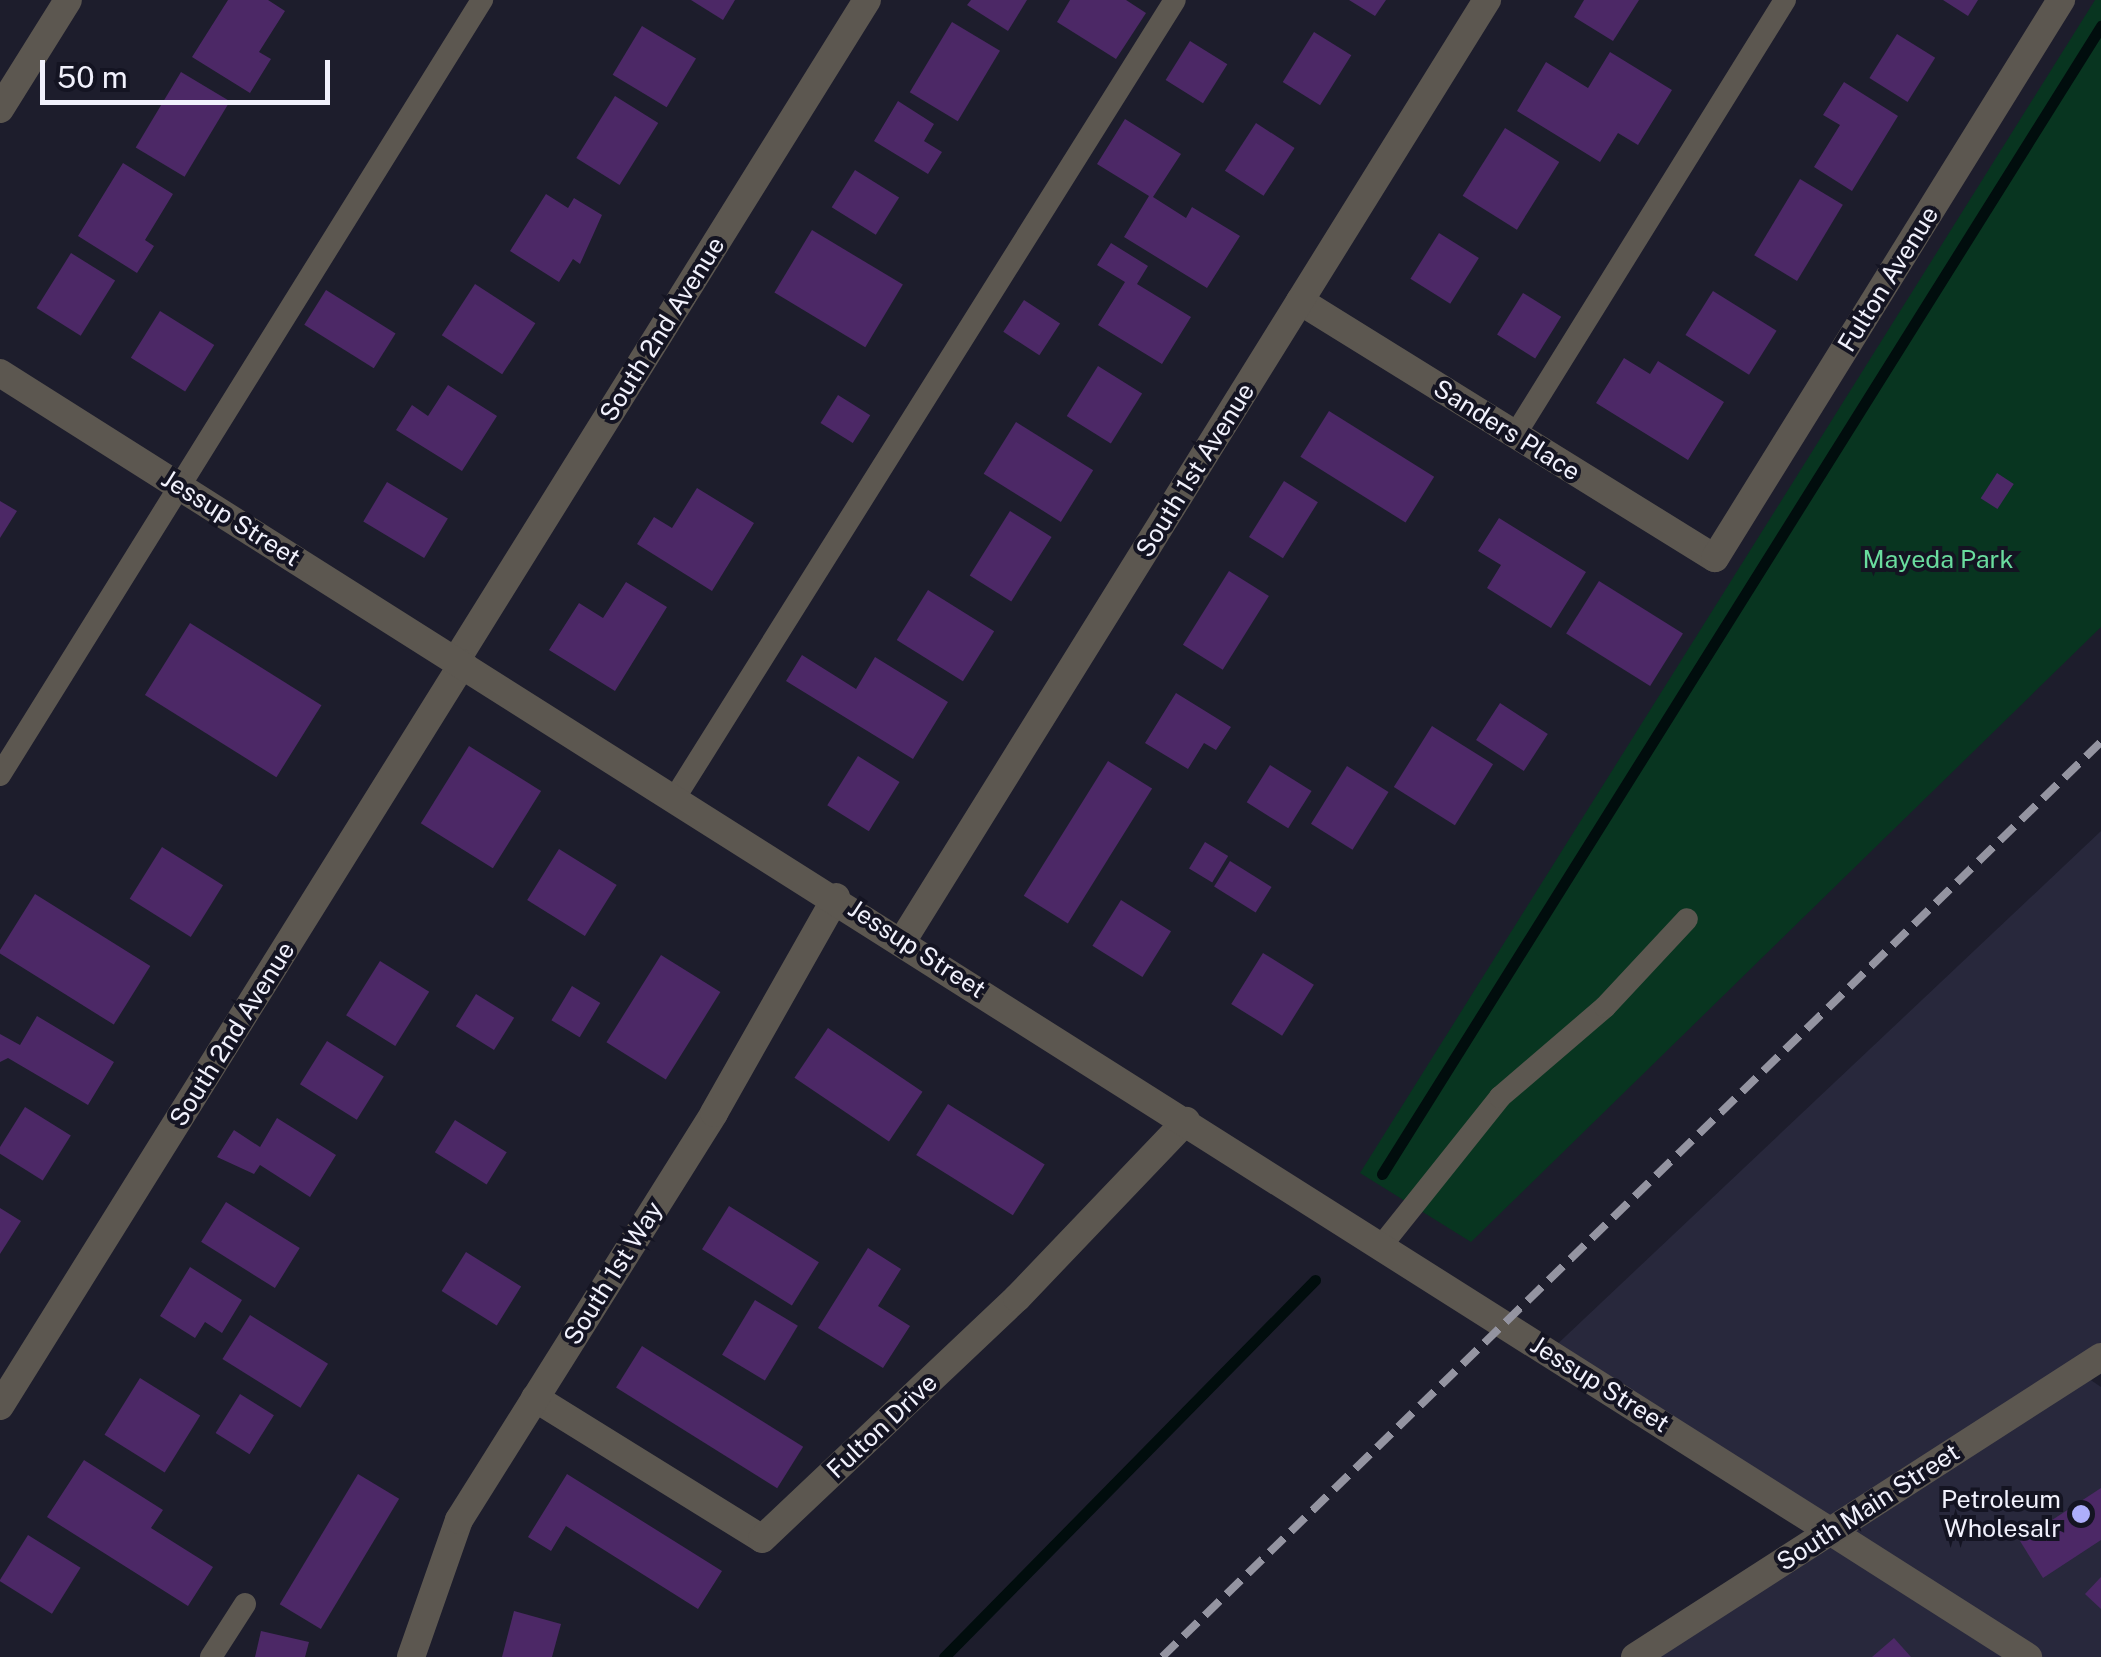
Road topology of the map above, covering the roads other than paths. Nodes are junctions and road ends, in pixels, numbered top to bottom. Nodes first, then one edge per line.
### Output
1 (68, 0) edge
2 (482, 0) edge
3 (867, 0) edge
4 (1176, 0) edge
5 (1487, 0) edge
6 (1785, 0) edge
7 (2061, 0) edge
8 (0, 109) edge
9 (1300, 301) junction
10 (0, 374) edge
11 (1515, 435) junction
12 (180, 486) junction
13 (1715, 558) joint
14 (460, 661) junction
15 (0, 775) edge
16 (676, 796) junction
17 (836, 897) junction
18 (1687, 919) dead end
19 (904, 940) junction
20 (1186, 1121) junction
21 (1382, 1245) junction
22 (2101, 1357) edge
23 (535, 1398) junction
24 (0, 1406) edge
25 (1830, 1531) junction
26 (245, 1604) dead end
27 (210, 1657) edge
28 (412, 1657) edge
29 (1635, 1657) edge
30 (2028, 1657) edge

1 - 8 street
2 - 12 lane
3 - 14 street, South 2nd Avenue
4 - 16 lane
5 - 9 street, South 1st Avenue
6 - 11 lane
7 - 13 street, Fulton Avenue
9 - 11 street, Sanders Place
9 - 19 street, South 1st Avenue
10 - 12 street, Jessup Street
11 - 13 street, Sanders Place
12 - 14 street, Jessup Street
12 - 15 lane
14 - 16 street, Jessup Street
14 - 24 street, South 2nd Avenue
16 - 17 street, Jessup Street
17 - 19 street, Jessup Street
17 - 23 street, South 1st Way
18 - 21 lane
19 - 20 street, Jessup Street
20 - 21 street, Jessup Street
20 - 23 street, Fulton Drive
21 - 25 street, Jessup Street
22 - 25 street, South Main Street
23 - 28 street, South 1st Way
25 - 29 street, South Main Street
25 - 30 street, Jessup Street
26 - 27 lane

